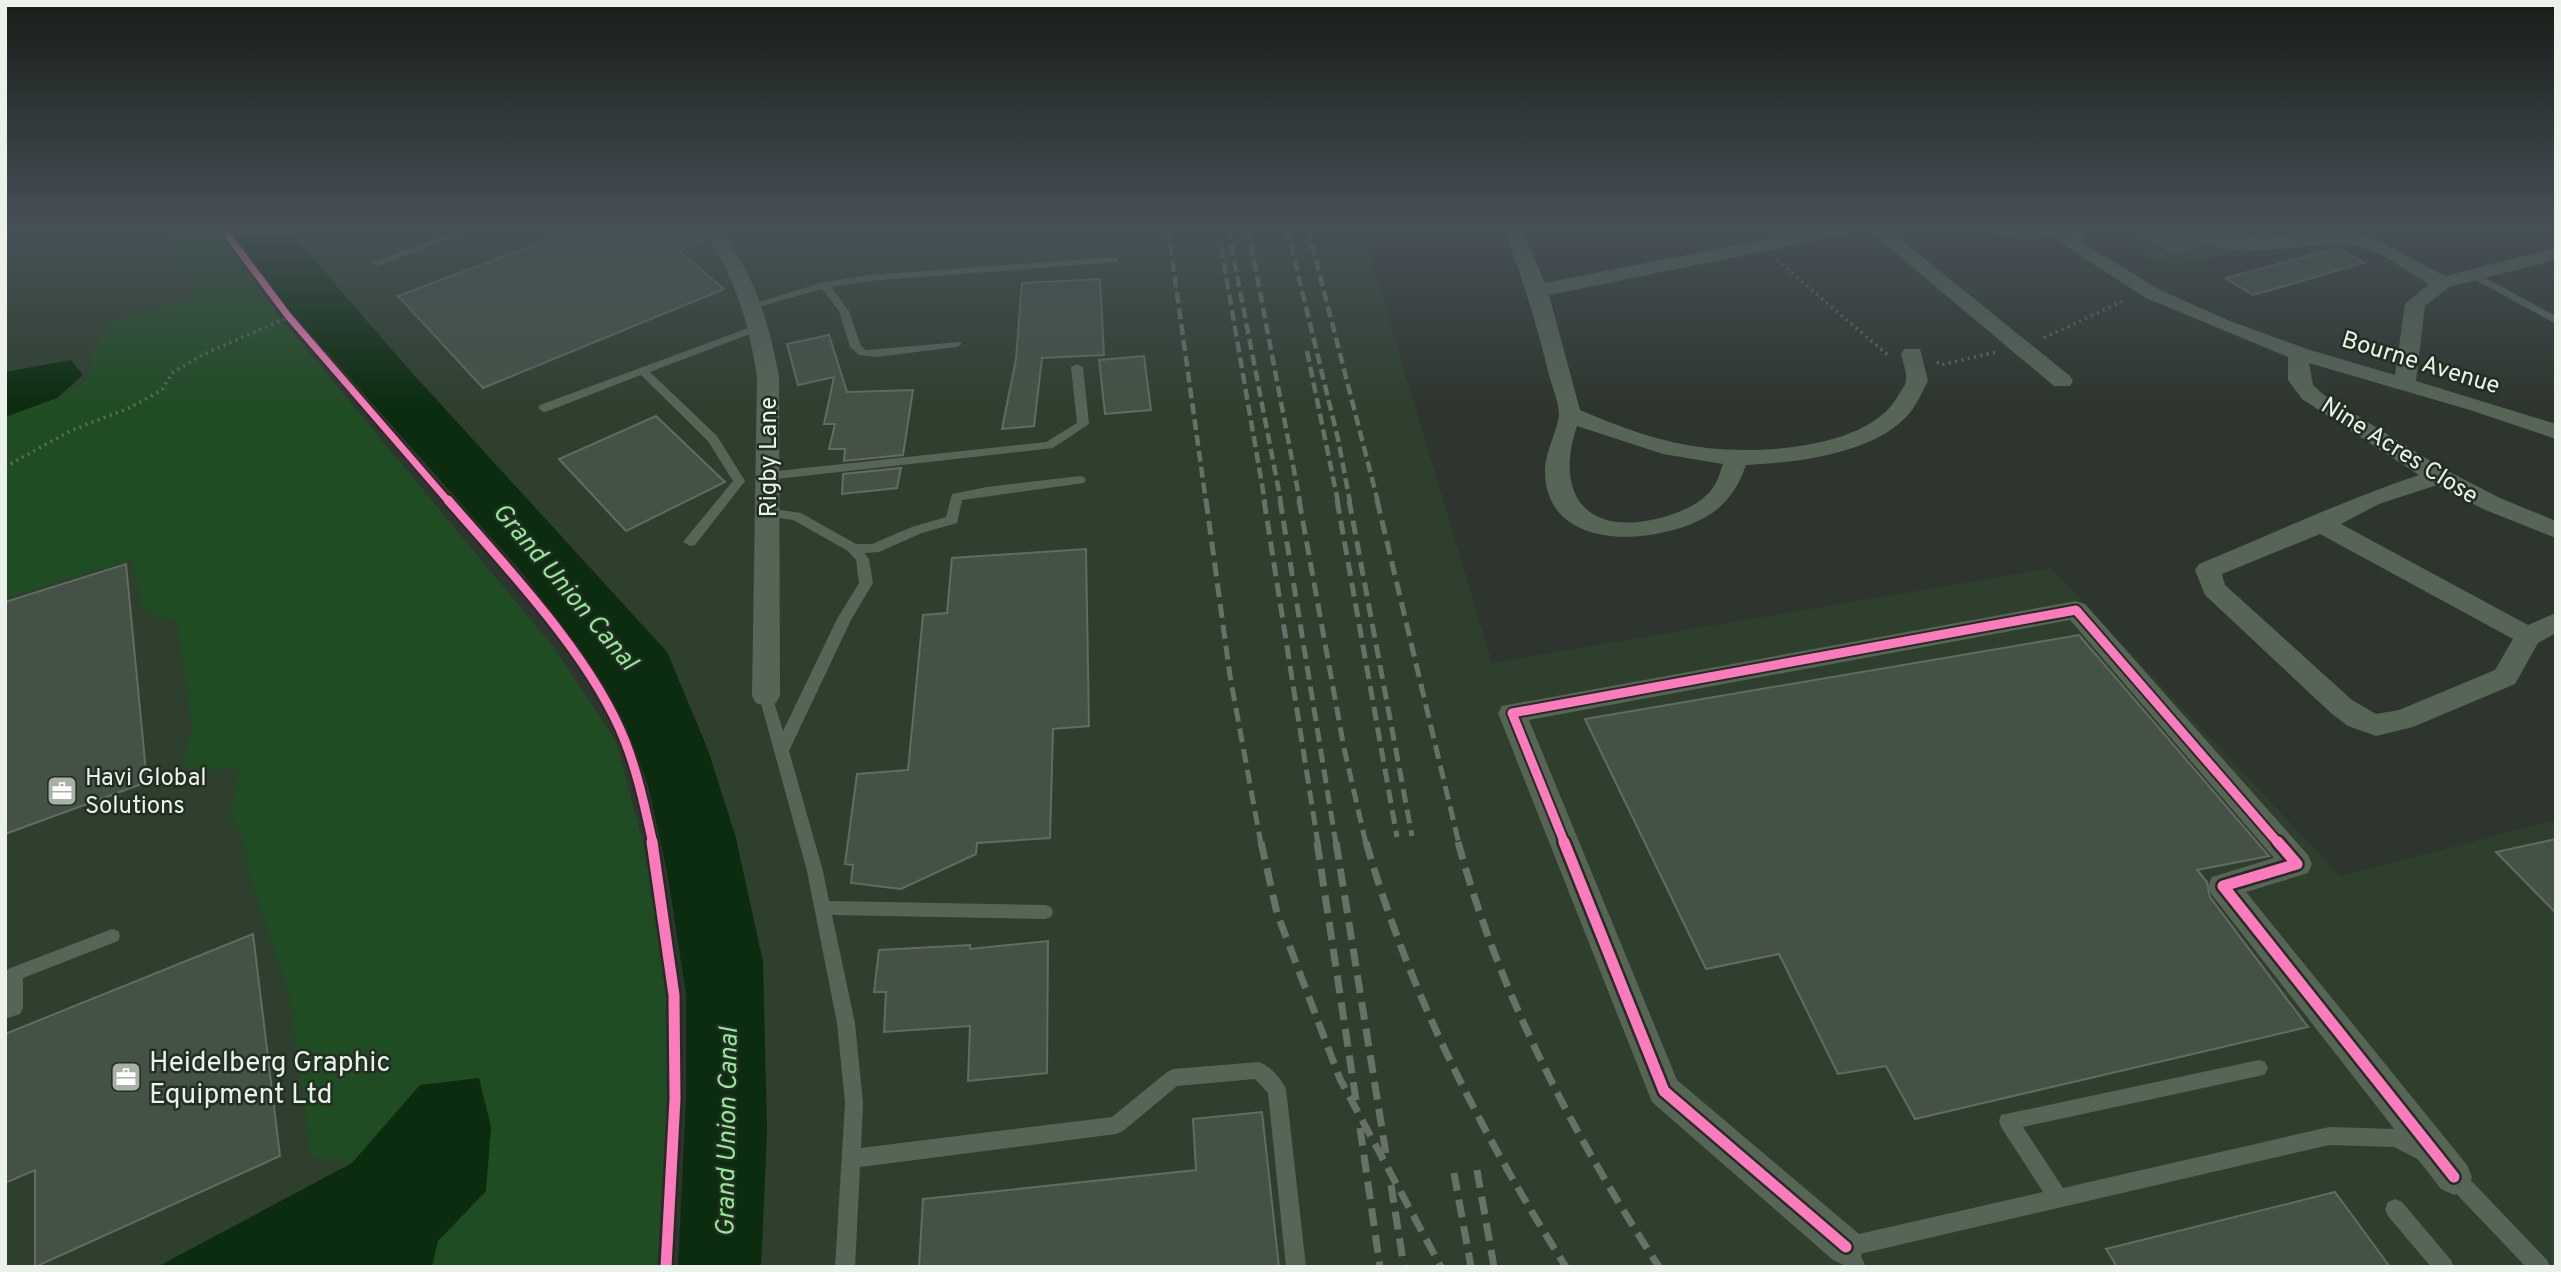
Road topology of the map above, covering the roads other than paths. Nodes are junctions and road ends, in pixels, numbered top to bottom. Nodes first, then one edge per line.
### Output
1 (745, 288) edge
2 (817, 288) edge
3 (827, 288) edge
4 (1555, 288) edge
5 (1949, 288) edge
6 (2147, 288) edge
7 (2435, 288) edge
8 (2498, 288) edge
9 (1538, 290) joint
10 (755, 316) junction
11 (2556, 321) edge
12 (956, 344) dead end
13 (1912, 354) road end
14 (2299, 354) junction
15 (1077, 367) dead end
16 (643, 371) junction
17 (2062, 381) dead end
18 (2405, 383) junction
19 (544, 408) dead end
20 (1570, 414) junction
21 (2555, 429) edge
22 (1737, 459) junction
23 (768, 476) junction
24 (2436, 477) junction
25 (1080, 480) dead end
26 (767, 512) junction
27 (2321, 524) junction
28 (2545, 526) edge
29 (690, 542) dead end
30 (853, 548) junction
31 (2556, 622) edge
32 (2528, 636) junction
33 (766, 696) joint
34 (781, 752) junction
35 (822, 908) junction
36 (1045, 912) dead end
37 (112, 936) dead end
38 (5, 1011) edge
39 (2259, 1068) dead end
40 (851, 1160) junction
41 (2454, 1177) junction
42 (2058, 1198) junction
43 (2395, 1209) dead end
44 (1851, 1257) edge
45 (845, 1267) edge
46 (1296, 1267) edge
47 (2444, 1267) edge
48 (2540, 1267) edge

1 - 10 street, Rigby Lane
2 - 10 lane
3 - 12 lane
4 - 9 street
5 - 17 street
6 - 14 street, Bourne Avenue
7 - 18 street
8 - 11 lane
9 - 20 street
10 - 16 lane
10 - 23 street, Rigby Lane
13 - 22 street
14 - 18 street, Bourne Avenue
14 - 24 street, Nine Acres Close
15 - 23 lane
16 - 19 lane
16 - 29 lane
18 - 21 street, Bourne Avenue
20 - 22 street
20 - 22 street
23 - 26 street, Rigby Lane
24 - 27 street
24 - 28 street, Nine Acres Close
25 - 30 lane
26 - 30 lane
26 - 33 street, Rigby Lane
27 - 32 street
27 - 32 street
30 - 34 lane
31 - 32 street
33 - 34 lane
34 - 35 lane
35 - 36 lane
35 - 40 lane
37 - 38 lane
39 - 42 lane
40 - 45 lane
40 - 46 lane
41 - 42 lane
41 - 44 street
41 - 48 lane
42 - 44 lane
43 - 47 lane

